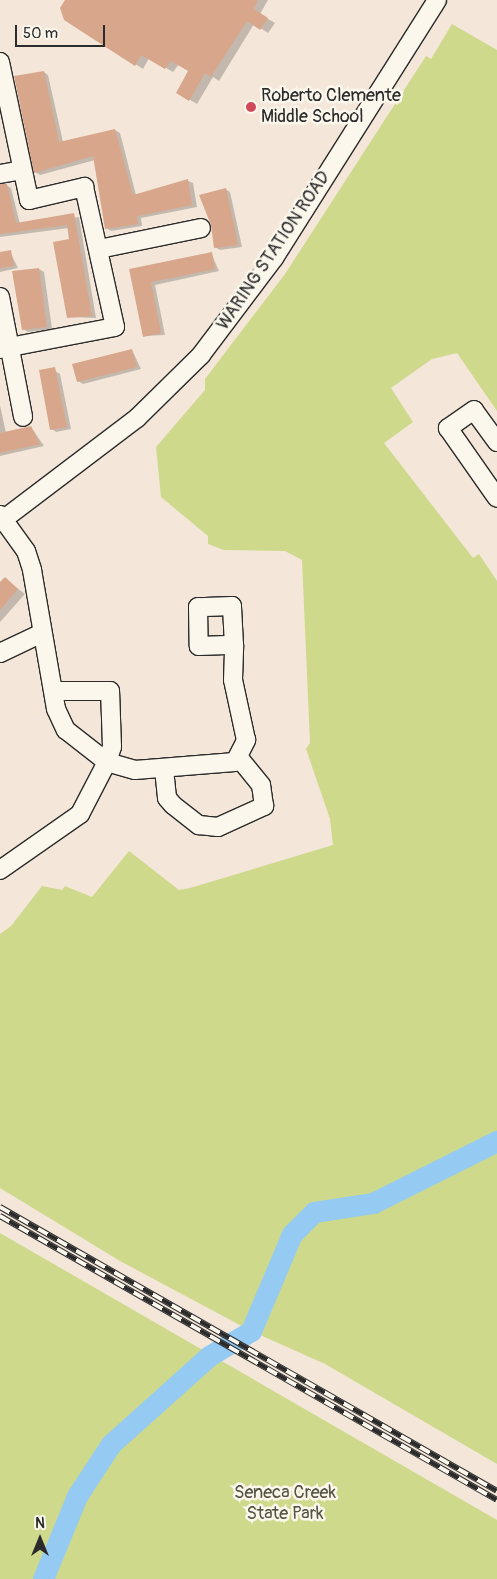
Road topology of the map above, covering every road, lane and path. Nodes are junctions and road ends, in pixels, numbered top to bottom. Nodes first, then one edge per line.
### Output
1 (437, 0) edge
2 (0, 62) edge
3 (22, 170) junction
4 (0, 174) edge
5 (201, 228) dead end
6 (99, 249) junction
7 (0, 297) edge
8 (5, 349) edge
9 (23, 417) dead end
10 (497, 442) edge
11 (497, 498) edge
12 (1, 519) edge
13 (40, 634) junction
14 (234, 645) dead end
15 (0, 653) edge
16 (54, 692) junction
17 (239, 758) junction
18 (107, 762) junction
19 (164, 769) junction
20 (0, 870) edge

1 - 12 street, WARING STATION ROAD
2 - 3 street
3 - 4 street
3 - 6 street
5 - 6 street
6 - 8 street
7 - 8 street
8 - 9 street
10 - 11 street
12 - 13 street
13 - 15 street
13 - 16 street
14 - 17 street
16 - 18 street
16 - 18 street
17 - 19 street
17 - 19 street
18 - 19 street
18 - 20 street

